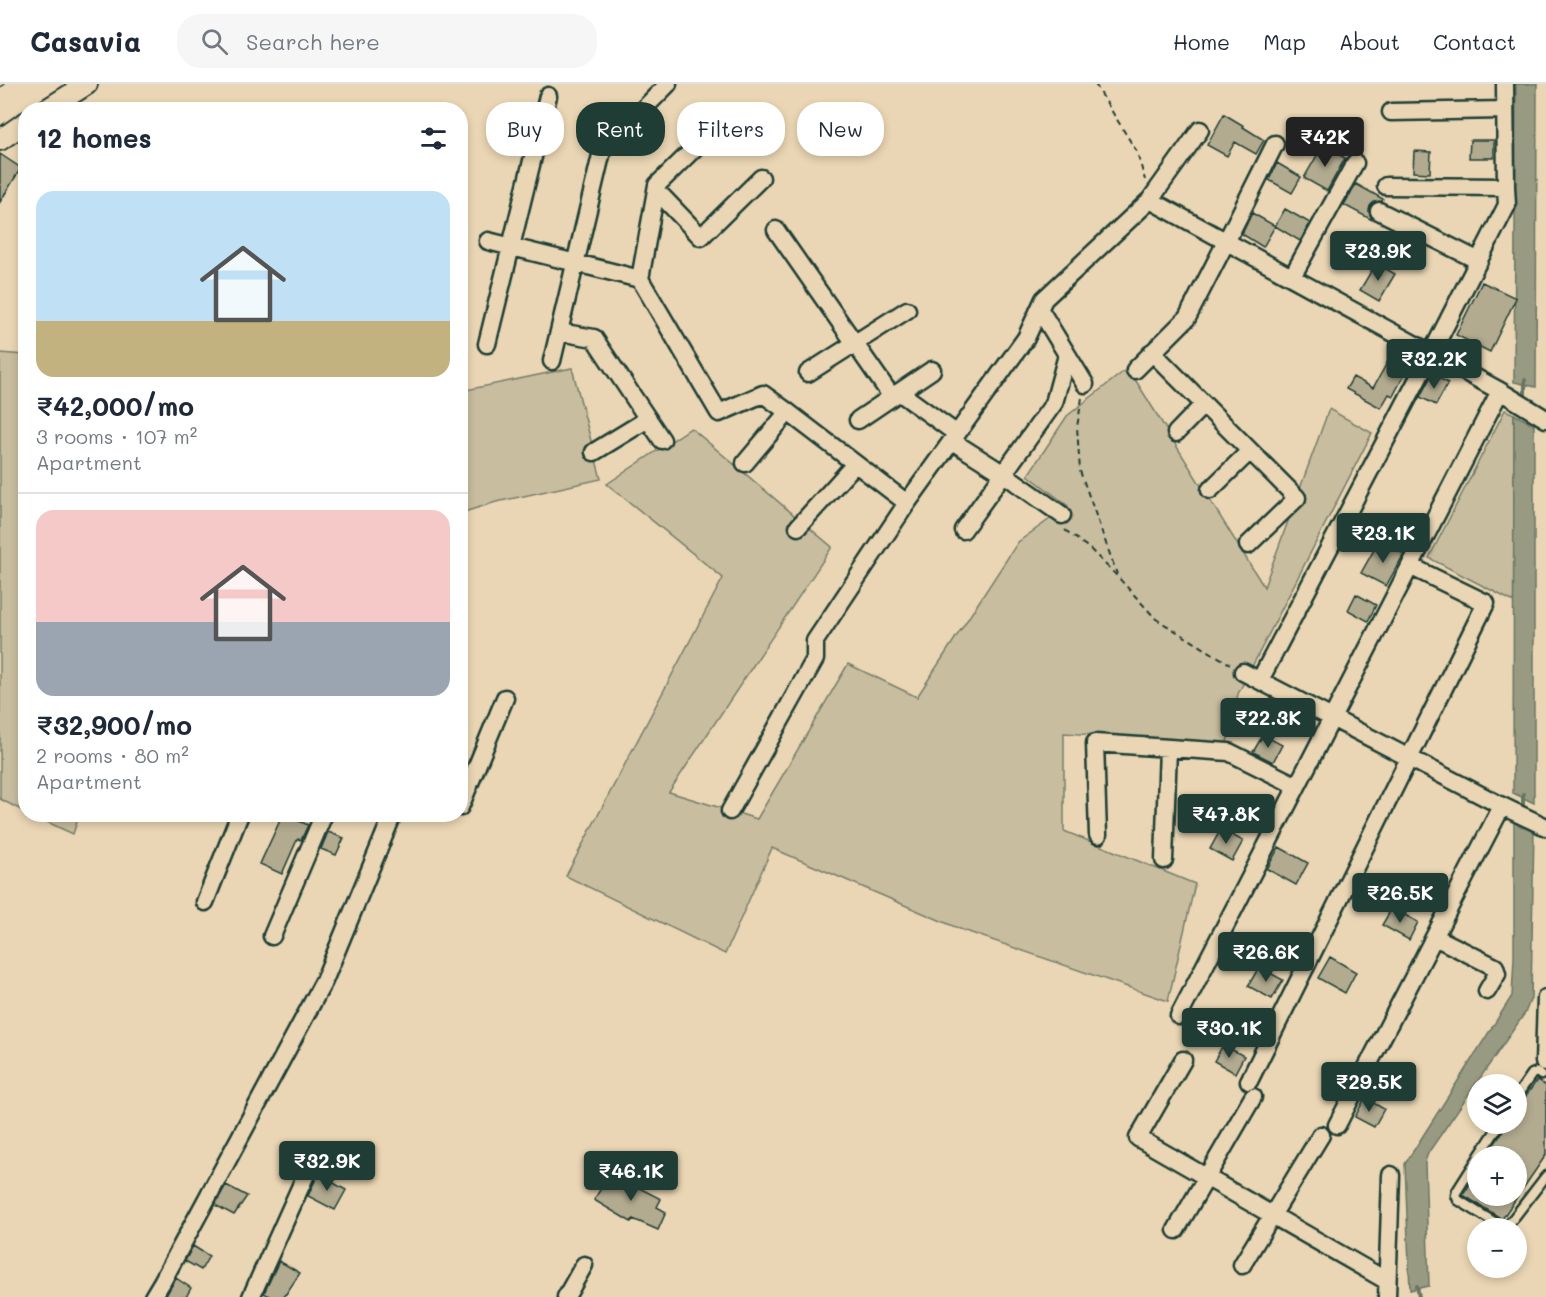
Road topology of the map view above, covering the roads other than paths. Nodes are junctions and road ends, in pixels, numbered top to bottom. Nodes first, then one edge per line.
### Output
1 (87, 84) edge
2 (668, 84) edge
3 (1505, 84) edge
4 (548, 96) dead end
5 (59, 102) edge
6 (1505, 110) junction
7 (1391, 112) dead end
8 (18, 128) edge
9 (1200, 130) dead end
10 (0, 140) edge
11 (1275, 144) dead end
12 (687, 156) edge
13 (1355, 163) dead end
14 (761, 178) dead end
15 (1386, 186) dead end
16 (1506, 187) junction
17 (656, 190) junction
18 (1150, 200) junction
19 (1379, 211) dead end
20 (776, 230) dead end
21 (488, 241) dead end
22 (1227, 242) junction
23 (511, 247) junction
24 (1479, 261) junction
25 (575, 262) junction
26 (1292, 277) junction
27 (640, 279) junction
28 (907, 310) dead end
29 (1040, 310) junction
30 (558, 332) junction
31 (487, 344) dead end
32 (855, 344) junction
33 (1152, 352) junction
34 (1431, 354) junction
35 (1067, 355) junction
36 (552, 361) dead end
37 (932, 370) dead end
38 (1135, 370) dead end
39 (808, 373) dead end
40 (1085, 384) road end
41 (1500, 391) junction
42 (895, 395) junction
43 (1204, 405) junction
44 (789, 412) junction
45 (1544, 418) edge
46 (648, 419) junction
47 (858, 420) dead end
48 (1176, 433) dead end
49 (954, 438) junction
50 (662, 440) dead end
51 (1250, 451) junction
52 (594, 452) dead end
53 (745, 463) dead end
54 (855, 464) junction
55 (1004, 474) junction
56 (1210, 490) dead end
57 (907, 503) junction
58 (1062, 515) road end
59 (798, 527) dead end
60 (963, 530) dead end
61 (1248, 546) dead end
62 (1410, 566) junction
63 (1244, 672) road end
64 (1260, 680) junction
65 (505, 698) dead end
66 (1332, 718) junction
67 (1168, 748) junction
68 (1409, 758) junction
69 (1297, 786) junction
70 (468, 788) edge
71 (1502, 806) junction
72 (730, 811) dead end
73 (237, 822) edge
74 (321, 822) edge
75 (390, 822) edge
76 (1545, 826) edge
77 (1098, 835) dead end
78 (1164, 860) dead end
79 (205, 902) dead end
80 (272, 936) dead end
81 (1435, 936) junction
82 (1487, 990) dead end
83 (1546, 998) edge
84 (1179, 1016) dead end
85 (1183, 1060) dead end
86 (1544, 1072) edge
87 (1527, 1081) edge
88 (1337, 1125) dead end
89 (1321, 1135) dead end
90 (312, 1161) dead end
91 (1391, 1175) dead end
92 (1467, 1175) edge
93 (1546, 1176) edge
94 (1206, 1178) junction
95 (1527, 1201) edge
96 (1467, 1205) edge
97 (1468, 1206) edge
98 (1523, 1206) edge
99 (1272, 1215) junction
100 (1176, 1230) dead end
101 (584, 1265) dead end
102 (1242, 1265) dead end
103 (1387, 1289) edge
104 (153, 1297) edge
105 (251, 1297) edge
106 (566, 1297) edge

1 - 5 street
2 - 25 street
3 - 6 street
4 - 23 street
6 - 7 street
6 - 16 street
8 - 10 street
9 - 18 street
11 - 22 street
12 - 17 street
13 - 26 street
14 - 17 street
15 - 16 street
16 - 24 street
17 - 27 street
18 - 22 street
18 - 29 street
19 - 24 street
20 - 32 street
21 - 23 street
22 - 26 street
22 - 33 street
23 - 25 street
23 - 31 street
24 - 34 street
25 - 27 street
25 - 30 street
26 - 34 street
27 - 44 street
28 - 32 street
29 - 35 street
29 - 49 street
30 - 36 street
30 - 46 street
32 - 39 street
32 - 42 street
33 - 38 street
33 - 43 street
34 - 41 street
34 - 64 street
35 - 40 street
35 - 55 street
37 - 42 street
41 - 45 street
41 - 62 street
42 - 47 street
42 - 49 street
43 - 48 street
43 - 51 street
44 - 53 street
44 - 54 street
46 - 50 street
46 - 52 street
49 - 55 street
49 - 57 street
51 - 56 street
51 - 61 street
54 - 57 street
54 - 59 street
55 - 58 street
55 - 60 street
57 - 72 street
62 - 66 street
62 - 68 street
63 - 64 street
64 - 66 street
65 - 70 street
66 - 68 street
66 - 69 street
67 - 69 street
67 - 77 street
67 - 78 street
68 - 71 street
68 - 94 street
69 - 84 street
71 - 76 street
71 - 81 street
73 - 79 street
74 - 80 street
75 - 104 street
81 - 82 street
81 - 88 street
83 - 86 street
85 - 94 street
86 - 87 lane
89 - 99 street
90 - 105 street
91 - 103 street
92 - 96 lane
93 - 95 lane
94 - 99 street
94 - 100 street
97 - 98 lane
99 - 102 street
99 - 103 street
101 - 106 street

